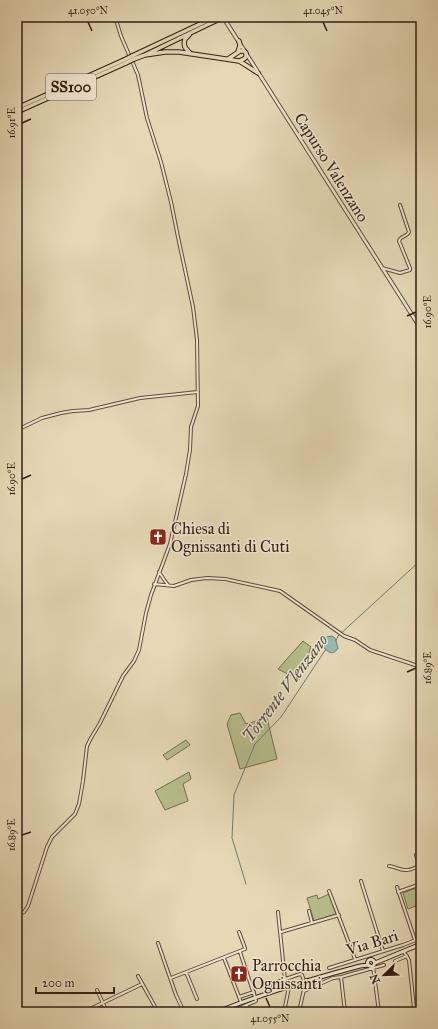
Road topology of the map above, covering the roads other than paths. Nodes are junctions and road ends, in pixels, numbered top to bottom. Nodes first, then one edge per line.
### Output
1 (115, 17) edge
2 (215, 17) edge
3 (224, 17) edge
4 (211, 22) junction
5 (238, 41) junction
6 (238, 53) junction
7 (246, 53) junction
8 (191, 54) junction
9 (145, 55) junction
10 (133, 57) junction
11 (227, 60) junction
12 (125, 61) junction
13 (238, 61) junction
14 (258, 73) junction
15 (17, 108) edge
16 (17, 112) edge
17 (400, 205) dead end
18 (382, 268) junction
19 (421, 329) edge
20 (198, 392) junction
21 (17, 430) edge
22 (159, 571) junction
23 (154, 584) junction
24 (169, 586) junction
25 (421, 667) edge
26 (416, 855) dead end
27 (389, 866) dead end
28 (421, 867) edge
29 (361, 881) dead end
30 (421, 884) edge
31 (397, 887) dead end
32 (329, 891) dead end
33 (398, 892) junction
34 (309, 911) dead end
35 (278, 912) dead end
36 (17, 915) edge
37 (339, 915) junction
38 (312, 923) junction
39 (239, 932) dead end
40 (281, 932) junction
41 (421, 938) edge
42 (415, 940) junction
43 (158, 943) dead end
44 (421, 944) edge
45 (383, 951) junction
46 (240, 952) junction
47 (404, 952) junction
48 (407, 956) junction
49 (224, 958) junction
50 (355, 960) junction
51 (369, 961) junction
52 (395, 961) dead end
53 (374, 964) junction
54 (384, 965) dead end
55 (329, 968) dead end
56 (186, 972) junction
57 (138, 976) dead end
58 (341, 977) junction
59 (171, 978) junction
60 (285, 980) junction
61 (305, 981) junction
62 (142, 984) junction
63 (289, 986) junction
64 (280, 989) junction
65 (97, 990) dead end
66 (274, 991) junction
67 (304, 991) junction
68 (254, 992) junction
69 (287, 994) junction
70 (255, 997) junction
71 (239, 998) junction
72 (196, 999) dead end
73 (241, 1002) junction
74 (103, 1003) junction
75 (247, 1005) junction
76 (414, 1008) dead end
77 (81, 1012) edge
78 (107, 1012) edge
79 (158, 1012) edge
80 (184, 1012) edge
81 (217, 1012) edge
82 (230, 1012) edge
83 (247, 1012) edge
84 (284, 1012) edge
85 (299, 1012) edge
86 (345, 1012) edge
87 (379, 1012) edge

1 - 20 street
2 - 4 highway, SS100
3 - 4 highway, SS100, bridge
3 - 5 street, Capurso Valenzano
4 - 8 highway, SS100
4 - 9 highway, SS100
4 - 10 highway, SS100
5 - 6 highway
5 - 7 street, Capurso Valenzano
6 - 7 highway
6 - 11 highway
7 - 13 highway
7 - 14 street, Capurso Valenzano
8 - 9 highway, SS100
8 - 11 highway, SS100
9 - 10 highway, SS100
10 - 12 highway, SS100, bridge
11 - 13 highway, SS100
12 - 15 highway, SS100
12 - 16 highway, SS100
13 - 14 highway, SS100
14 - 18 street, Capurso Valenzano
17 - 18 street
18 - 19 street, Capurso Valenzano
20 - 21 street
20 - 22 street
22 - 23 street
22 - 24 street
23 - 24 street
23 - 36 street
24 - 25 street
26 - 28 street
27 - 28 street
29 - 45 street
30 - 33 street
31 - 33 street
32 - 37 street
33 - 42 street
34 - 38 street
35 - 40 street
37 - 38 street
37 - 50 street
38 - 40 street
39 - 46 street
40 - 60 street
41 - 42 street, Via Bari
42 - 45 street, Via Bari
43 - 59 street
44 - 47 main road, Via Bari
45 - 51 street, Via Bari
46 - 49 street
46 - 68 street
47 - 48 street
47 - 53 main road, Via Bari
48 - 52 street, Via Bari
48 - 76 street
49 - 56 street
49 - 71 street
50 - 51 street, Via Bari
50 - 55 street, Via Bari
51 - 53 main road, Via Bari
51 - 53 main road, Via Bari
51 - 61 main road, Via Bari
53 - 54 street, Via Bari
53 - 58 street, Via Bari
53 - 87 street
56 - 59 street
56 - 72 street
57 - 62 street
58 - 67 street, Via Bari
58 - 86 street
59 - 80 street
60 - 61 street, Via Bari
60 - 66 street, Via Bari
61 - 63 main road, Via Bari
61 - 67 street
62 - 74 street
62 - 79 street
63 - 64 main road, Via Bari
63 - 69 street
64 - 66 main road, Via Bari
64 - 69 street
65 - 74 street
66 - 70 main road, Via Bari
67 - 85 street
68 - 70 street
68 - 71 street
69 - 84 street
70 - 73 main road, Via Bari
70 - 75 street, Via Bari
71 - 73 street
73 - 81 main road, Via Bari
74 - 77 street
74 - 78 street
75 - 82 street, Via Bari
75 - 83 street

